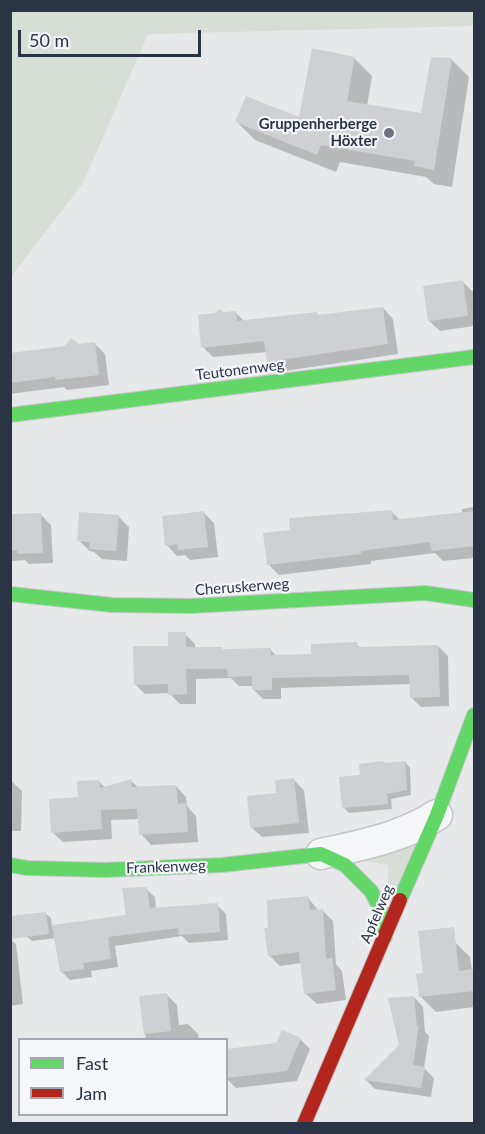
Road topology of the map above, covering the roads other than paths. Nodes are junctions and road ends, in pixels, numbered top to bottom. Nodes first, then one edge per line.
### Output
1 (474, 357) edge
2 (10, 416) edge
3 (10, 594) edge
4 (474, 600) edge
5 (474, 715) edge
6 (437, 815) junction
7 (321, 854) junction
8 (10, 865) edge
9 (385, 937) junction
10 (304, 1124) edge

1 - 2 street, Teutonenweg
3 - 4 street, Cheruskerweg
5 - 6 street, Apfelweg
6 - 7 street, Frankenweg
6 - 9 street, Apfelweg
7 - 8 street, Frankenweg
7 - 9 street
9 - 10 street, Apfelweg

